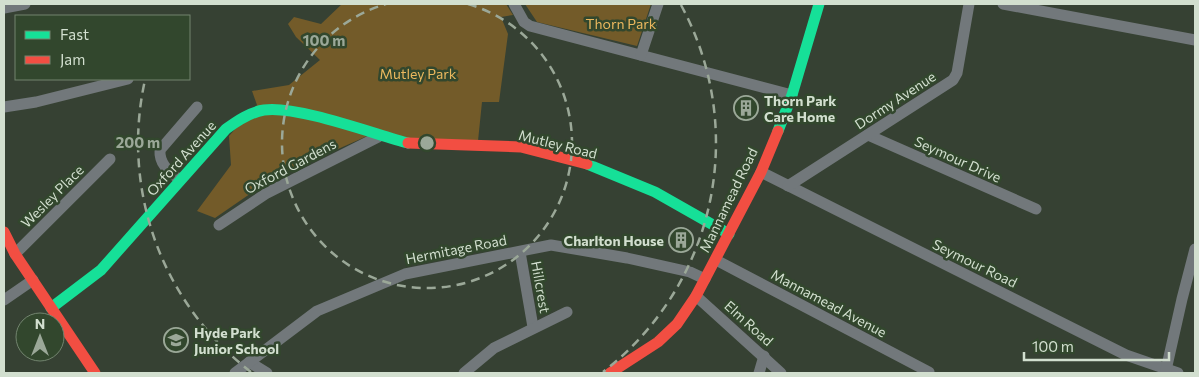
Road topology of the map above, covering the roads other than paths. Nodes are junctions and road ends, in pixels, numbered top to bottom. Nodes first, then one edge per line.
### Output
1 (25, 4) edge
2 (514, 4) edge
3 (658, 4) edge
4 (819, 4) edge
5 (969, 4) edge
6 (1002, 4) edge
7 (4, 8) edge
8 (1195, 40) edge
9 (642, 55) junction
10 (124, 80) edge
11 (792, 95) junction
12 (4, 107) edge
13 (197, 107) dead end
14 (366, 133) joint
15 (868, 136) junction
16 (378, 137) junction
17 (110, 159) dead end
18 (761, 172) junction
19 (180, 180) junction
20 (788, 186) junction
21 (1036, 209) dead end
22 (219, 225) dead end
23 (4, 232) edge
24 (730, 234) junction
25 (1195, 250) edge
26 (520, 252) junction
27 (15, 254) junction
28 (716, 260) junction
29 (706, 279) junction
30 (33, 280) junction
31 (696, 296) junction
32 (4, 300) edge
33 (51, 308) junction
34 (566, 312) dead end
35 (533, 327) junction
36 (764, 356) junction
37 (249, 362) junction
38 (1166, 370) junction
39 (929, 372) dead end
40 (95, 373) edge
41 (235, 373) edge
42 (266, 373) edge
43 (464, 373) edge
44 (610, 373) edge
45 (759, 373) edge
46 (781, 373) edge
47 (1178, 373) edge

1 - 7 street
2 - 9 street
3 - 9 street
4 - 11 street, Mannamead Road
5 - 15 street, Dormy Avenue
6 - 8 street
9 - 11 street
10 - 12 street
11 - 18 street, Mannamead Road
13 - 19 street
14 - 16 street, Mutley Road
14 - 19 street, Oxford Avenue
15 - 20 street, Dormy Avenue
15 - 21 street, Seymour Drive
16 - 22 street, Oxford Gardens
16 - 24 street, Mutley Road
17 - 27 street, Wesley Place
18 - 20 street, Seymour Road
18 - 24 street, Mannamead Road
19 - 33 street, Oxford Avenue
20 - 38 street, Seymour Road
23 - 27 street
24 - 28 street, Mannamead Road
25 - 38 street
26 - 29 street, Hermitage Road
26 - 35 street, Hillcrest
26 - 37 street, Hermitage Road
27 - 30 street
28 - 29 street, Mannamead Road
28 - 39 street, Mannamead Avenue
29 - 31 street, Mannamead Road
30 - 32 street
30 - 33 street
31 - 36 street, Elm Road
31 - 44 street, Mannamead Road
33 - 40 street
34 - 35 street
35 - 43 street
36 - 45 street
36 - 46 street, Elm Road
37 - 41 street, Hermitage Road
37 - 42 street
38 - 47 street, Seymour Road

